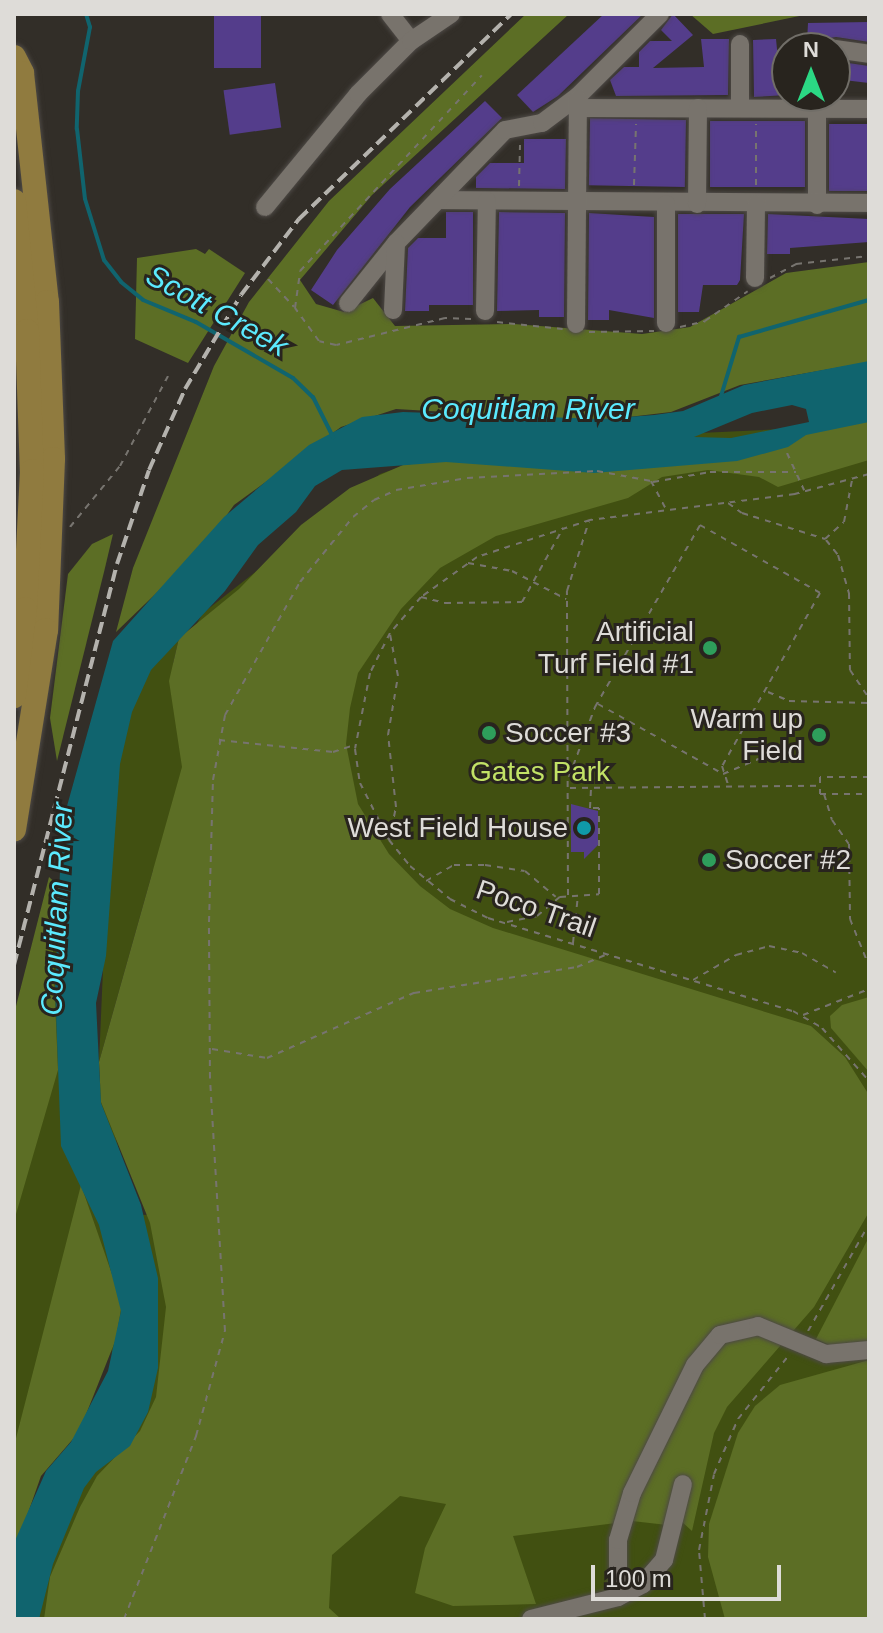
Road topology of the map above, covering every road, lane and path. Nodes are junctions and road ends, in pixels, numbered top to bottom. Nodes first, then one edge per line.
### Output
1 (390, 14) edge
2 (451, 14) edge
3 (660, 14) edge
4 (411, 41) junction
5 (740, 44) dead end
6 (14, 57) edge
7 (482, 75) dead end
8 (578, 102) junction
9 (698, 108) junction
10 (771, 110) edge
11 (748, 111) junction
12 (817, 112) edge
13 (636, 114) dead end
14 (520, 132) dead end
15 (634, 195) dead end
16 (519, 197) dead end
17 (438, 200) junction
18 (14, 201) edge
19 (487, 201) junction
20 (577, 202) junction
21 (869, 203) edge
22 (666, 204) junction
23 (697, 204) junction
24 (756, 204) junction
25 (817, 205) junction
26 (265, 207) dead end
27 (396, 243) junction
28 (869, 256) edge
29 (755, 278) dead end
30 (268, 279) dead end
31 (348, 303) dead end
32 (295, 308) junction
33 (393, 310) dead end
34 (483, 317) junction
35 (576, 324) dead end
36 (670, 326) junction
37 (168, 376) dead end
38 (787, 453) dead end
39 (32, 471) junction
40 (796, 472) junction
41 (869, 474) edge
42 (852, 479) junction
43 (653, 482) junction
44 (805, 491) junction
45 (726, 501) junction
46 (665, 507) junction
47 (14, 512) edge
48 (590, 520) junction
49 (563, 527) junction
50 (825, 539) junction
51 (31, 549) edge
52 (467, 563) junction
53 (538, 581) junction
54 (14, 586) edge
55 (421, 597) junction
56 (567, 600) junction
57 (25, 609) junction
58 (390, 633) junction
59 (766, 691) junction
60 (14, 696) edge
61 (869, 701) edge
62 (598, 704) junction
63 (218, 739) junction
64 (356, 745) junction
65 (759, 759) dead end
66 (723, 774) junction
67 (569, 777) junction
68 (869, 777) edge
69 (820, 786) junction
70 (729, 787) junction
71 (569, 788) junction
72 (591, 789) junction
73 (824, 794) junction
74 (869, 794) edge
75 (14, 829) edge
76 (389, 840) junction
77 (426, 881) junction
78 (568, 895) junction
79 (578, 895) junction
80 (557, 898) junction
81 (505, 923) junction
82 (573, 944) junction
83 (606, 954) junction
84 (869, 966) edge
85 (836, 973) dead end
86 (692, 980) junction
87 (869, 989) edge
88 (802, 1016) junction
89 (211, 1048) junction
90 (869, 1081) edge
91 (868, 1228) edge
92 (799, 1343) junction
93 (869, 1350) edge
94 (683, 1484) dead end
95 (618, 1597) junction
96 (124, 1619) edge
97 (531, 1619) edge
98 (705, 1619) edge

1 - 4 street
2 - 4 street
3 - 8 street
4 - 26 street
5 - 11 street
6 - 51 main road
7 - 32 path
8 - 9 street
8 - 17 street
8 - 20 street
9 - 11 street
9 - 23 street
10 - 11 street
11 - 24 path
12 - 25 street
13 - 15 path
14 - 16 path
17 - 19 street
17 - 27 street
18 - 39 main road
19 - 20 street
19 - 34 street
20 - 22 street
20 - 35 street
21 - 25 street
22 - 23 street
22 - 36 street
23 - 24 street
24 - 25 street
24 - 29 street
27 - 31 street
27 - 33 street
28 - 36 path
30 - 32 path
32 - 34 path
34 - 36 path
37 - 51 path
38 - 40 path
39 - 47 main road
39 - 51 main road
40 - 43 path
40 - 44 path
41 - 42 path, Poco Trail
42 - 44 path, Poco Trail
42 - 50 path
43 - 46 path
43 - 63 path
44 - 45 path, Poco Trail
45 - 46 path, Poco Trail
45 - 50 path
46 - 48 path, Poco Trail
48 - 49 path, Poco Trail
48 - 56 path
49 - 52 path, Poco Trail
49 - 53 path
50 - 61 path
51 - 57 main road
51 - 75 main road
52 - 53 path
52 - 55 path, Poco Trail
53 - 55 path
53 - 56 path
54 - 57 main road
55 - 58 path, Poco Trail
56 - 67 path
57 - 60 main road
58 - 64 path, Poco Trail
58 - 76 path
59 - 61 path
59 - 62 path
59 - 66 path
62 - 66 path
62 - 67 path
63 - 64 path
63 - 89 path
64 - 76 path, Poco Trail
65 - 66 path
66 - 70 path
67 - 71 path
68 - 69 path
69 - 70 path
69 - 73 path
70 - 72 path
71 - 72 path
71 - 78 path
72 - 79 path
73 - 74 path
73 - 84 path
76 - 77 path, Poco Trail
77 - 80 path
77 - 81 path, Poco Trail
78 - 79 path
78 - 80 path
79 - 82 path
80 - 81 path
81 - 82 path, Poco Trail
82 - 83 path, Poco Trail
83 - 86 path, Poco Trail
83 - 89 path
85 - 86 path
86 - 88 path, Poco Trail
87 - 88 path
88 - 90 path, Poco Trail
89 - 96 path
91 - 92 path
92 - 93 street
92 - 95 street
92 - 98 path
94 - 95 street
95 - 97 street

